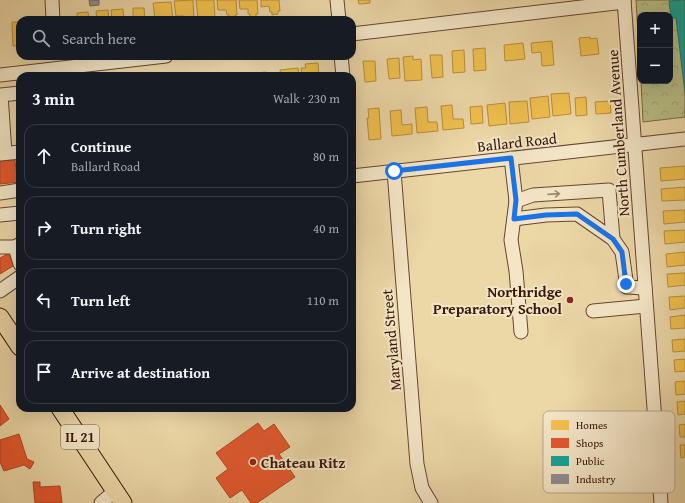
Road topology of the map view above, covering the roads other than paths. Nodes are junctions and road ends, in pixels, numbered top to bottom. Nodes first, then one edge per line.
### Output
1 (52, 0) edge
2 (337, 0) edge
3 (624, 1) edge
4 (53, 16) edge
5 (339, 16) edge
6 (356, 34) edge
7 (126, 60) edge
8 (341, 60) edge
9 (56, 67) edge
10 (33, 72) edge
11 (343, 72) edge
12 (16, 74) edge
13 (0, 75) edge
14 (16, 93) edge
15 (685, 139) edge
16 (634, 145) junction
17 (16, 152) edge
18 (3, 154) edge
19 (511, 158) junction
20 (394, 171) junction
21 (356, 176) edge
22 (16, 191) edge
23 (0, 193) edge
24 (516, 200) junction
25 (16, 213) edge
26 (0, 215) edge
27 (514, 219) junction
28 (613, 239) junction
29 (16, 245) edge
30 (0, 247) edge
31 (16, 280) edge
32 (645, 288) junction
33 (0, 291) edge
34 (646, 306) junction
35 (593, 311) dead end
36 (0, 317) edge
37 (521, 332) dead end
38 (16, 341) edge
39 (654, 411) edge
40 (63, 412) edge
41 (660, 493) edge
42 (119, 497) edge
43 (101, 503) edge
44 (431, 503) edge
45 (661, 503) edge

1 - 4 street
2 - 5 street
3 - 6 street
3 - 16 street, North Cumberland Avenue
7 - 9 street
8 - 11 street
9 - 10 street
12 - 13 street
14 - 18 street
15 - 16 street, Ballard Road
16 - 19 street, Ballard Road
16 - 32 street, North Cumberland Avenue
17 - 18 street
19 - 20 street, Ballard Road
19 - 24 street
20 - 21 street, Ballard Road
20 - 44 street, Maryland Street
22 - 23 street
24 - 27 street
24 -> 28 street
25 - 26 street
27 - 28 street
27 - 37 street
28 - 32 street
29 - 30 street
31 - 33 street
32 - 34 street, North Cumberland Avenue
34 - 35 street
34 - 39 street, North Cumberland Avenue
36 - 38 main road
40 - 42 main road, IL 21
41 - 45 street, North Cumberland Avenue
42 - 43 street

